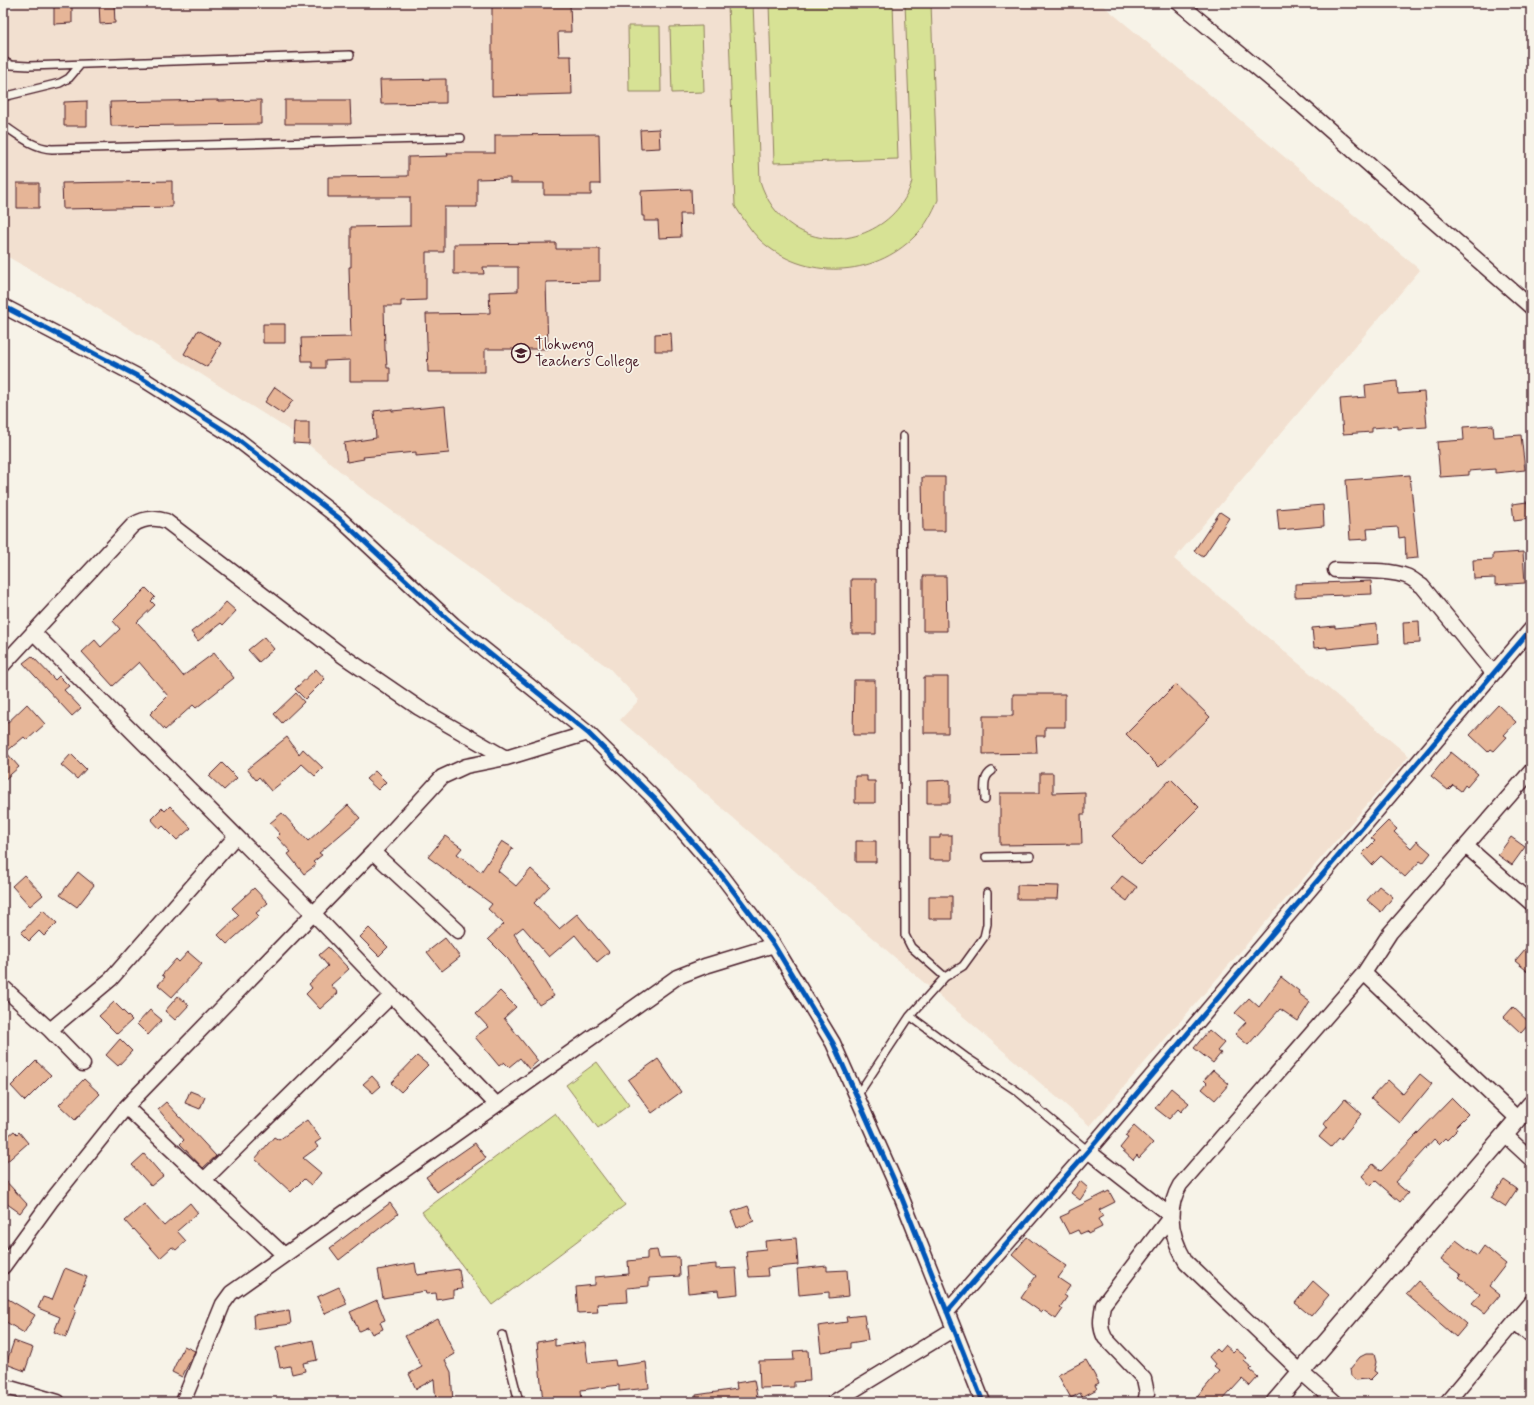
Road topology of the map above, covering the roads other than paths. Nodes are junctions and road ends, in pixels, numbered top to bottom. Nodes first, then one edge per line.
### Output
1 (1179, 3) edge
2 (350, 55) dead end
3 (3, 61) edge
4 (80, 65) junction
5 (3, 97) edge
6 (3, 125) edge
7 (461, 138) dead end
8 (3, 306) edge
9 (1531, 307) edge
10 (903, 436) dead end
11 (1335, 570) dead end
12 (1531, 629) edge
13 (33, 632) junction
14 (3, 665) edge
15 (1493, 673) junction
16 (588, 733) junction
17 (506, 758) junction
18 (1531, 770) edge
19 (992, 771) dead end
20 (985, 800) dead end
21 (236, 836) junction
22 (1466, 846) junction
23 (373, 852) junction
24 (1030, 856) dead end
25 (986, 857) dead end
26 (987, 893) dead end
27 (1531, 903) edge
28 (314, 914) junction
29 (458, 931) dead end
30 (774, 945) junction
31 (1364, 973) junction
32 (945, 977) junction
33 (3, 987) edge
34 (392, 995) junction
35 (910, 1016) junction
36 (50, 1030) junction
37 (83, 1064) dead end
38 (857, 1096) junction
39 (496, 1104) junction
40 (1531, 1104) edge
41 (126, 1107) junction
42 (1518, 1119) junction
43 (1505, 1135) junction
44 (1088, 1150) junction
45 (1531, 1159) edge
46 (204, 1180) junction
47 (1171, 1216) junction
48 (284, 1255) junction
49 (3, 1267) edge
50 (1531, 1302) edge
51 (947, 1312) junction
52 (1515, 1322) junction
53 (954, 1329) junction
54 (502, 1335) dead end
55 (1531, 1336) edge
56 (1301, 1372) junction
57 (3, 1386) edge
58 (58, 1402) edge
59 (183, 1402) edge
60 (519, 1402) edge
61 (834, 1402) edge
62 (983, 1402) edge
63 (1145, 1402) edge
64 (1275, 1402) edge
65 (1335, 1402) edge
66 (1446, 1402) edge

1 - 9 street
2 - 4 lane
3 - 4 lane
4 - 5 lane
6 - 7 lane
8 - 16 street
10 - 32 lane
11 - 15 street
12 - 15 street
13 - 14 street
13 - 17 street
13 - 21 street
15 - 44 street
16 - 17 street
16 - 30 street
17 - 23 street
18 - 22 street
19 - 20 lane
21 - 28 street
21 - 36 street
22 - 27 street
22 - 31 street
23 - 28 street
23 - 29 street
24 - 25 lane
26 - 32 lane
28 - 34 street
28 - 41 street
30 - 38 street
30 - 39 street
31 - 42 street
31 - 47 street
32 - 35 lane
33 - 36 street
34 - 39 street
34 - 46 street
35 - 38 lane
35 - 44 lane
36 - 37 street
38 - 51 street
39 - 48 street
40 - 42 street
41 - 46 street
41 - 49 street
42 - 43 street
43 - 45 street
43 - 56 street
44 - 47 street
44 - 51 street
46 - 48 street
47 - 56 street
47 - 63 street
48 - 59 street
50 - 52 street
51 - 53 street
52 - 55 street
52 - 66 street
53 - 61 street
53 - 62 street
54 - 60 lane
56 - 64 street
56 - 65 street
57 - 58 street

